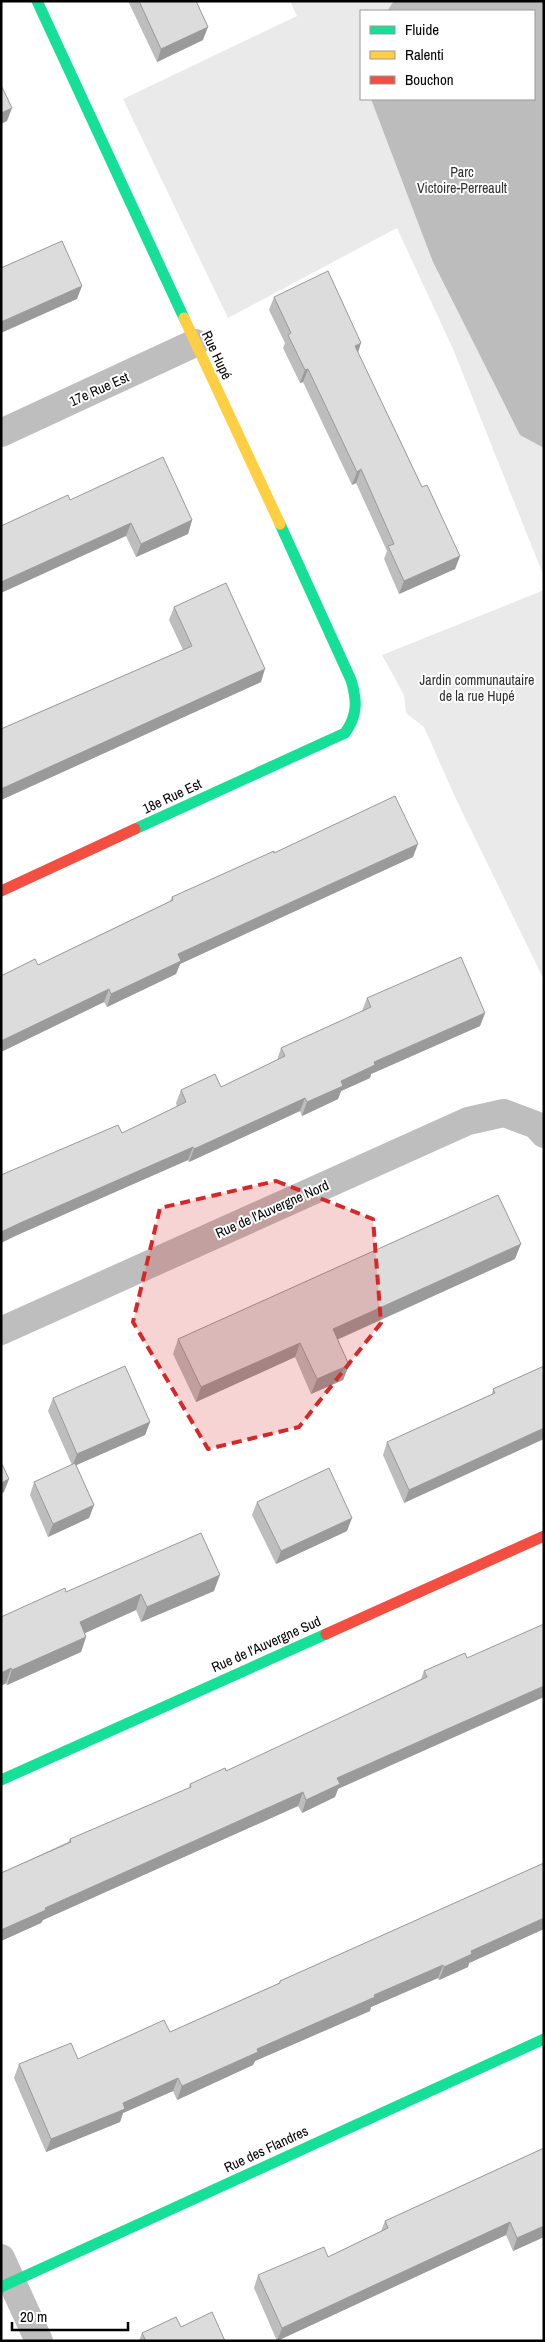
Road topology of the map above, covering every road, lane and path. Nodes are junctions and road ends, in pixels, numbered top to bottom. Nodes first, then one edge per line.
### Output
1 (37, 1) edge
2 (195, 343) junction
3 (1, 433) edge
4 (353, 724) joint
5 (1, 891) edge
6 (544, 1134) edge
7 (1, 1331) edge
8 (544, 1536) edge
9 (1, 1780) edge
10 (544, 2039) edge
11 (5, 2275) edge
12 (40, 2341) edge

1 - 2 street, Rue Hupé
2 - 3 street, 17e Rue Est
2 - 4 street, Rue Hupé
4 - 5 street, 18e Rue Est
6 - 7 street, Rue de l'Auvergne Nord
8 - 9 street, Rue de l'Auvergne Sud
10 - 11 street, Rue des Flandres
11 - 12 street

